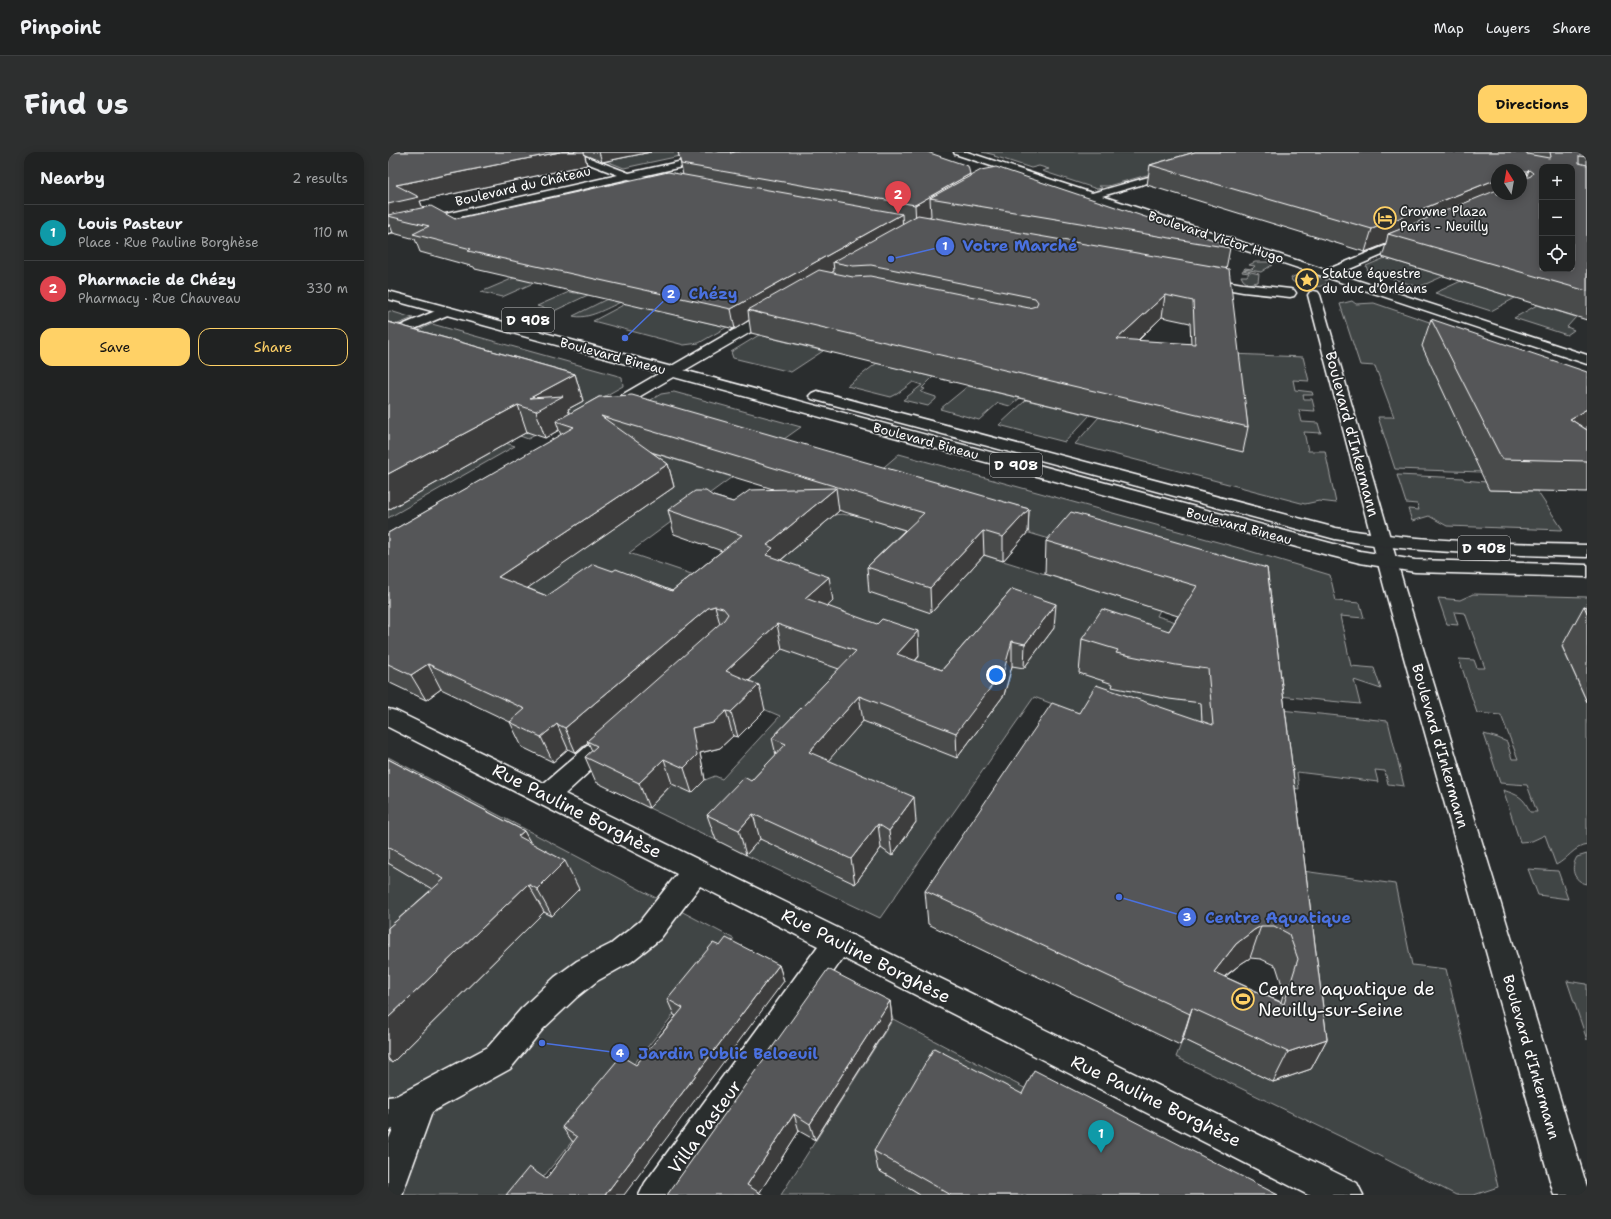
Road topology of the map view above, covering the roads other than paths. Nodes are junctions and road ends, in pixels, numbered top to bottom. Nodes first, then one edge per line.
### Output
1 (566, 152) edge
2 (735, 152) edge
3 (958, 152) edge
4 (1186, 169) edge
5 (1022, 173) junction
6 (628, 176) junction
7 (1003, 180) edge
8 (679, 186) edge
9 (1093, 196) junction
10 (388, 230) edge
11 (1422, 234) edge
12 (1305, 266) junction
13 (1327, 274) junction
14 (1188, 279) edge
15 (1350, 282) junction
16 (388, 283) edge
17 (1323, 291) junction
18 (1290, 293) junction
19 (388, 295) edge
20 (787, 305) edge
21 (446, 311) junction
22 (557, 328) dead end
23 (388, 336) edge
24 (1587, 360) edge
25 (688, 362) junction
26 (669, 364) junction
27 (590, 420) edge
28 (1381, 541) junction
29 (1587, 551) edge
30 (1387, 562) junction
31 (1587, 571) edge
32 (388, 717) edge
33 (624, 726) edge
34 (546, 796) junction
35 (695, 871) junction
36 (838, 942) junction
37 (420, 1101) junction
38 (388, 1114) edge
39 (388, 1186) edge
40 (657, 1195) edge
41 (1345, 1195) edge
42 (1572, 1195) edge

1 - 6 street
2 - 6 street, Boulevard du Château
3 - 5 street, Boulevard Victor Hugo
4 - 9 street
5 - 7 street
5 - 9 street, Boulevard Victor Hugo
6 - 8 street
6 - 10 street, Boulevard du Château
9 - 12 street, Boulevard Victor Hugo
11 - 13 street
12 - 13 street, Boulevard Victor Hugo
12 - 18 street
13 - 15 street, Boulevard Victor Hugo
14 - 18 street
15 - 17 street
15 - 24 street, Boulevard Victor Hugo
16 - 22 street, D 908
17 - 18 street
17 - 28 street, Boulevard d'Inkermann
19 - 21 street, Boulevard Bineau / D 908
20 - 25 street
21 - 23 street
21 - 26 street, Boulevard Bineau / D 908
25 - 26 street
25 - 28 street, Boulevard Bineau / D 908
26 - 27 street
26 - 30 street, Boulevard Bineau / D 908
28 - 29 street, Boulevard Bineau / D 908
28 - 30 street, Boulevard d'Inkermann
30 - 31 street, Boulevard Bineau / D 908
30 - 42 street, Boulevard d'Inkermann
32 - 34 street, Rue Pauline Borghèse
33 - 34 street
34 - 35 street, Rue Pauline Borghèse
35 - 36 street, Rue Pauline Borghèse
35 - 37 street
36 - 40 street, Villa Pasteur
36 - 41 street, Rue Pauline Borghèse
37 - 38 street
37 - 39 street

